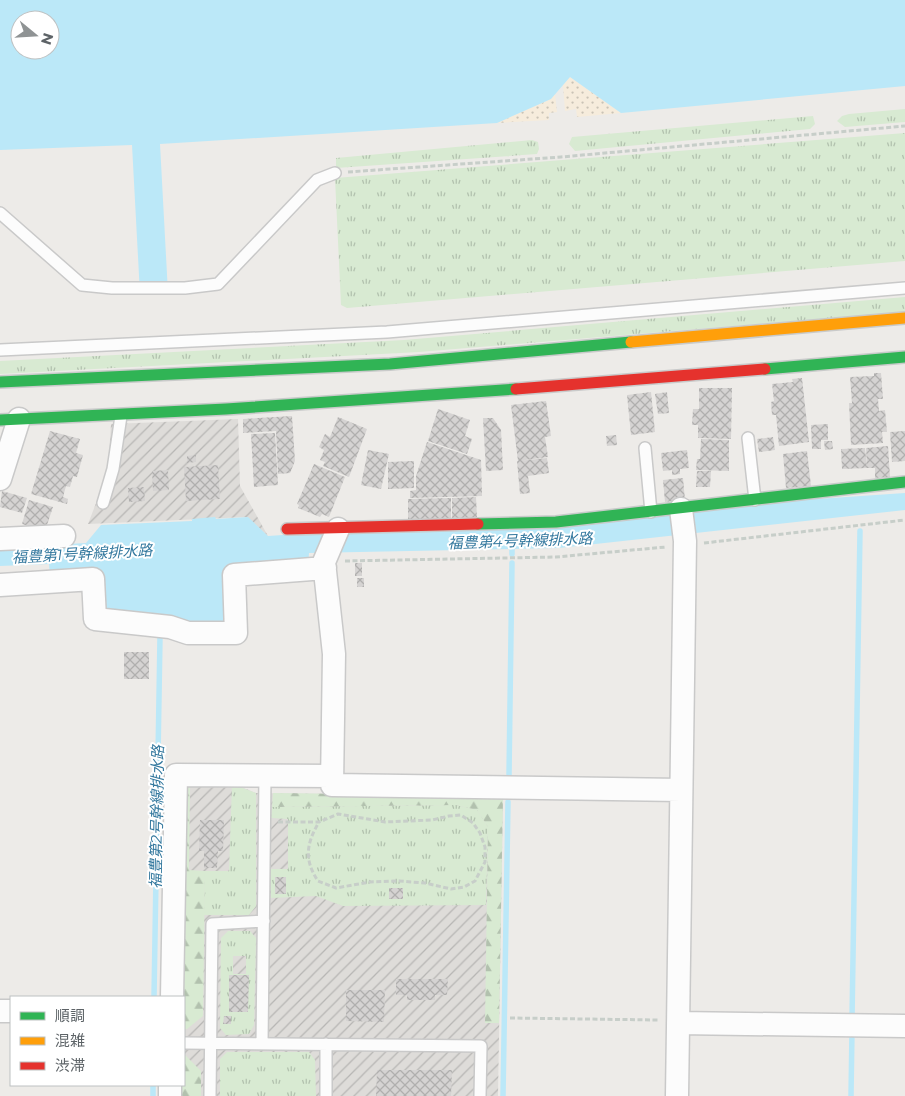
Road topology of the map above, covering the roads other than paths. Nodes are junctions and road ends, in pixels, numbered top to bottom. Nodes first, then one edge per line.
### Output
1 (335, 173) road end
2 (0, 213) edge
3 (905, 288) edge
4 (905, 318) edge
5 (0, 350) edge
6 (905, 357) edge
7 (0, 382) edge
8 (121, 416) junction
9 (9, 420) edge
10 (748, 438) dead end
11 (645, 448) dead end
12 (0, 479) edge
13 (905, 482) edge
14 (755, 500) junction
15 (103, 504) dead end
16 (681, 511) junction
17 (651, 512) junction
18 (338, 528) junction
19 (287, 529) dead end
20 (64, 536) dead end
21 (0, 538) edge
22 (324, 565) junction
23 (0, 585) edge
24 (265, 776) junction
25 (332, 776) junction
26 (680, 790) junction
27 (264, 921) junction
28 (172, 996) edge
29 (678, 1022) junction
30 (905, 1026) edge
31 (185, 1043) edge
32 (211, 1044) junction
33 (262, 1044) junction
34 (326, 1044) junction
35 (210, 1096) edge
36 (326, 1096) edge
37 (480, 1096) edge
38 (677, 1096) edge

1 - 2 lane
3 - 5 lane
4 - 7 street
6 - 8 street
8 - 9 street
8 - 15 lane
9 - 12 street
10 - 14 lane
11 - 17 lane
13 - 14 street
14 - 16 street
16 - 17 street
16 - 26 street
17 - 18 street
18 - 19 street
18 - 22 street
20 - 21 street
22 - 23 street
22 - 25 street
24 - 25 street
24 - 27 lane
24 - 28 street
25 - 26 street
26 - 29 street
27 - 32 lane
27 - 33 lane
29 - 30 street
29 - 38 street
31 - 32 lane
32 - 33 lane
32 - 35 lane
33 - 34 lane
34 - 36 lane
34 - 37 lane

